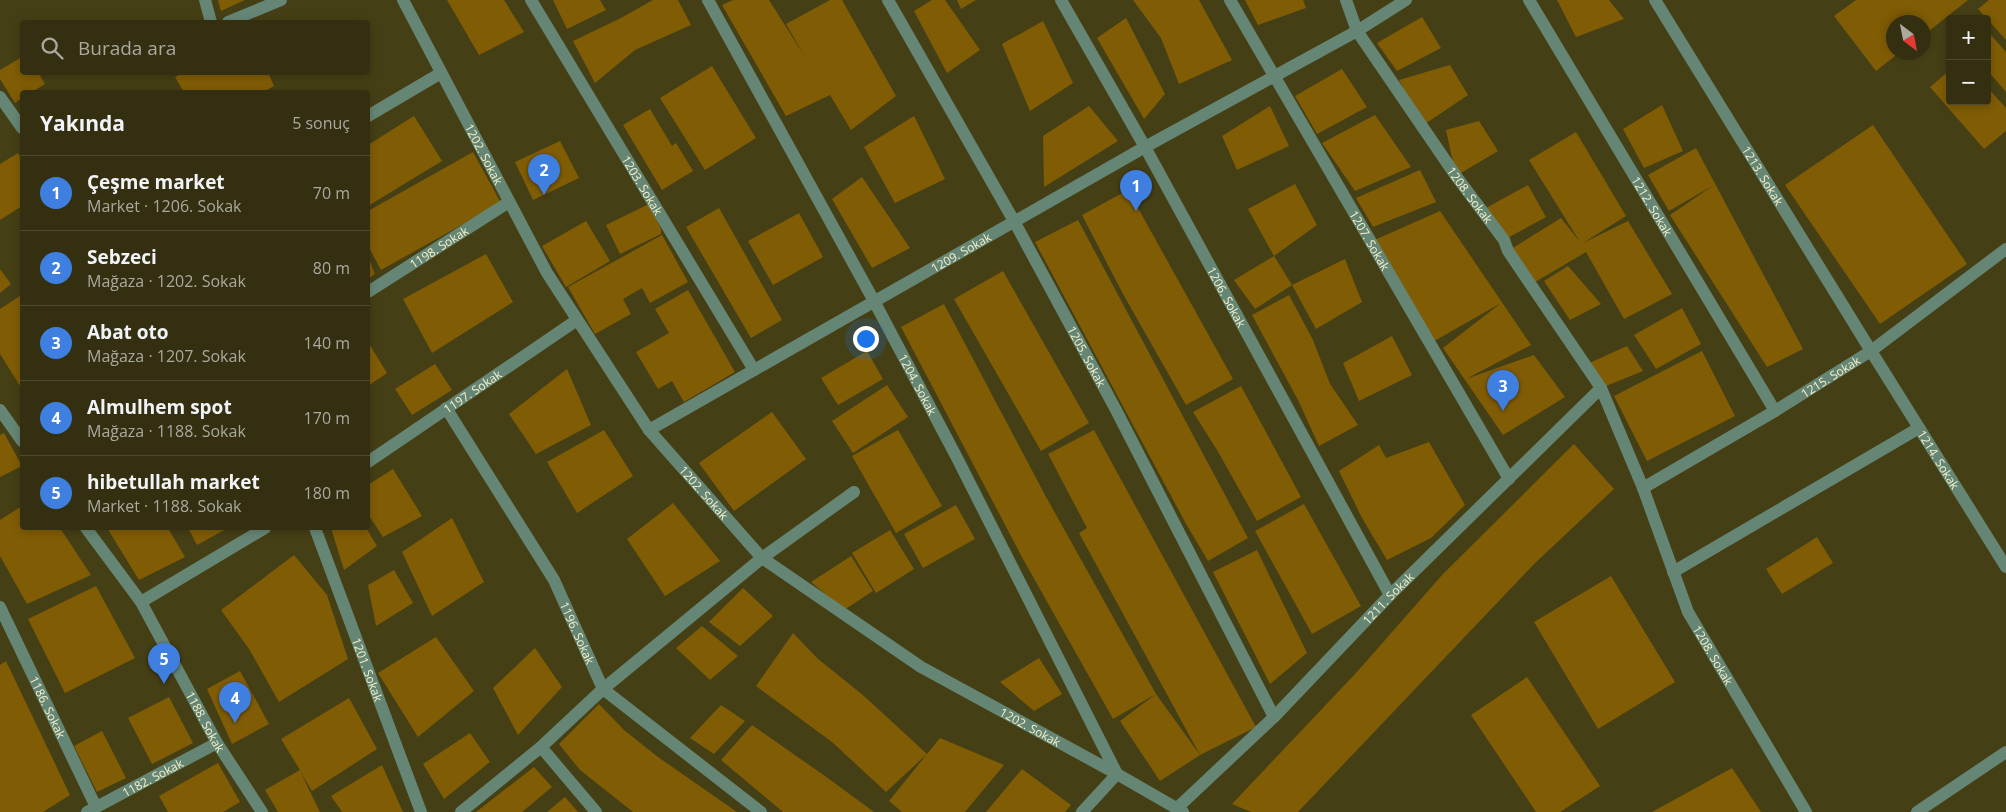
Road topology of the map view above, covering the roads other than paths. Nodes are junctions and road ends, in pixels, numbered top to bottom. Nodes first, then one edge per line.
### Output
1 (204, 0) edge
2 (281, 0) edge
3 (403, 0) edge
4 (531, 0) edge
5 (708, 0) edge
6 (888, 0) edge
7 (1060, 0) edge
8 (1230, 0) edge
9 (1346, 0) edge
10 (1406, 0) edge
11 (1529, 0) edge
12 (1655, 0) edge
13 (210, 20) edge
14 (233, 20) edge
15 (1357, 31) junction
16 (441, 73) junction
17 (1273, 76) junction
18 (0, 97) edge
19 (370, 115) edge
20 (20, 125) edge
21 (1144, 147) junction
22 (509, 202) junction
23 (1014, 221) junction
24 (2006, 249) edge
25 (370, 291) edge
26 (874, 302) junction
27 (577, 320) junction
28 (1871, 352) junction
29 (754, 370) junction
30 (1601, 388) junction
31 (446, 408) junction
32 (0, 410) edge
33 (1775, 411) junction
34 (1919, 428) junction
35 (650, 430) junction
36 (20, 438) edge
37 (370, 461) edge
38 (1509, 479) junction
39 (1643, 488) junction
40 (854, 492) dead end
41 (87, 530) edge
42 (262, 530) edge
43 (316, 530) edge
44 (762, 558) junction
45 (2006, 567) edge
46 (1673, 572) junction
47 (1390, 595) junction
48 (141, 602) junction
49 (0, 607) edge
50 (603, 689) junction
51 (1274, 717) junction
52 (217, 743) junction
53 (541, 747) junction
54 (2006, 752) edge
55 (1117, 774) junction
56 (92, 809) edge
57 (1179, 810) edge
58 (262, 812) edge
59 (421, 812) edge
60 (461, 812) edge
61 (596, 812) edge
62 (761, 812) edge
63 (1082, 812) edge
64 (1806, 812) edge
65 (1917, 812) edge

1 - 13 street
2 - 14 street
3 - 16 street, 1202. Sokak
4 - 29 street, 1203. Sokak
5 - 26 street, 1204. Sokak
6 - 23 street, 1205. Sokak
7 - 21 street, 1206. Sokak
8 - 17 street, 1207. Sokak
9 - 15 street, 1208. Sokak
10 - 15 street
11 - 33 street, 1212. Sokak
12 - 28 street, 1213. Sokak
15 - 17 street, 1209. Sokak
15 - 30 street, 1208. Sokak
16 - 19 street
16 - 22 street, 1202. Sokak
17 - 21 street, 1209. Sokak
17 - 38 street, 1207. Sokak
18 - 20 street
21 - 23 street, 1209. Sokak
21 - 47 street, 1206. Sokak
22 - 25 street, 1198. Sokak
22 - 27 street, 1202. Sokak
23 - 26 street, 1209. Sokak
23 - 51 street, 1205. Sokak
24 - 28 street, 1215. Sokak
26 - 29 street, 1209. Sokak
26 - 55 street, 1204. Sokak
27 - 31 street, 1197. Sokak
27 - 35 street, 1202. Sokak
28 - 33 street, 1215. Sokak
28 - 34 street, 1214. Sokak
29 - 35 street, 1209. Sokak
30 - 38 street, 1211. Sokak
30 - 39 street, 1208. Sokak
31 - 37 street, 1197. Sokak
31 - 50 street, 1196. Sokak
32 - 36 street
33 - 39 street, 1215. Sokak
34 - 45 street, 1214. Sokak
34 - 46 street
35 - 44 street, 1202. Sokak
38 - 47 street, 1211. Sokak
39 - 46 street, 1208. Sokak
40 - 44 street
41 - 48 street, 1188. Sokak
42 - 48 street
43 - 59 street, 1201. Sokak
44 - 50 street
44 - 55 street, 1202. Sokak
46 - 64 street, 1208. Sokak
47 - 51 street, 1211. Sokak
48 - 52 street, 1188. Sokak
49 - 56 street, 1186. Sokak
50 - 53 street
50 - 62 street, 1196. Sokak
51 - 57 street, 1211. Sokak
52 - 56 street, 1182. Sokak
52 - 58 street, 1188. Sokak
53 - 60 street
53 - 61 street
54 - 65 street
55 - 57 street, 1202. Sokak
55 - 63 street

